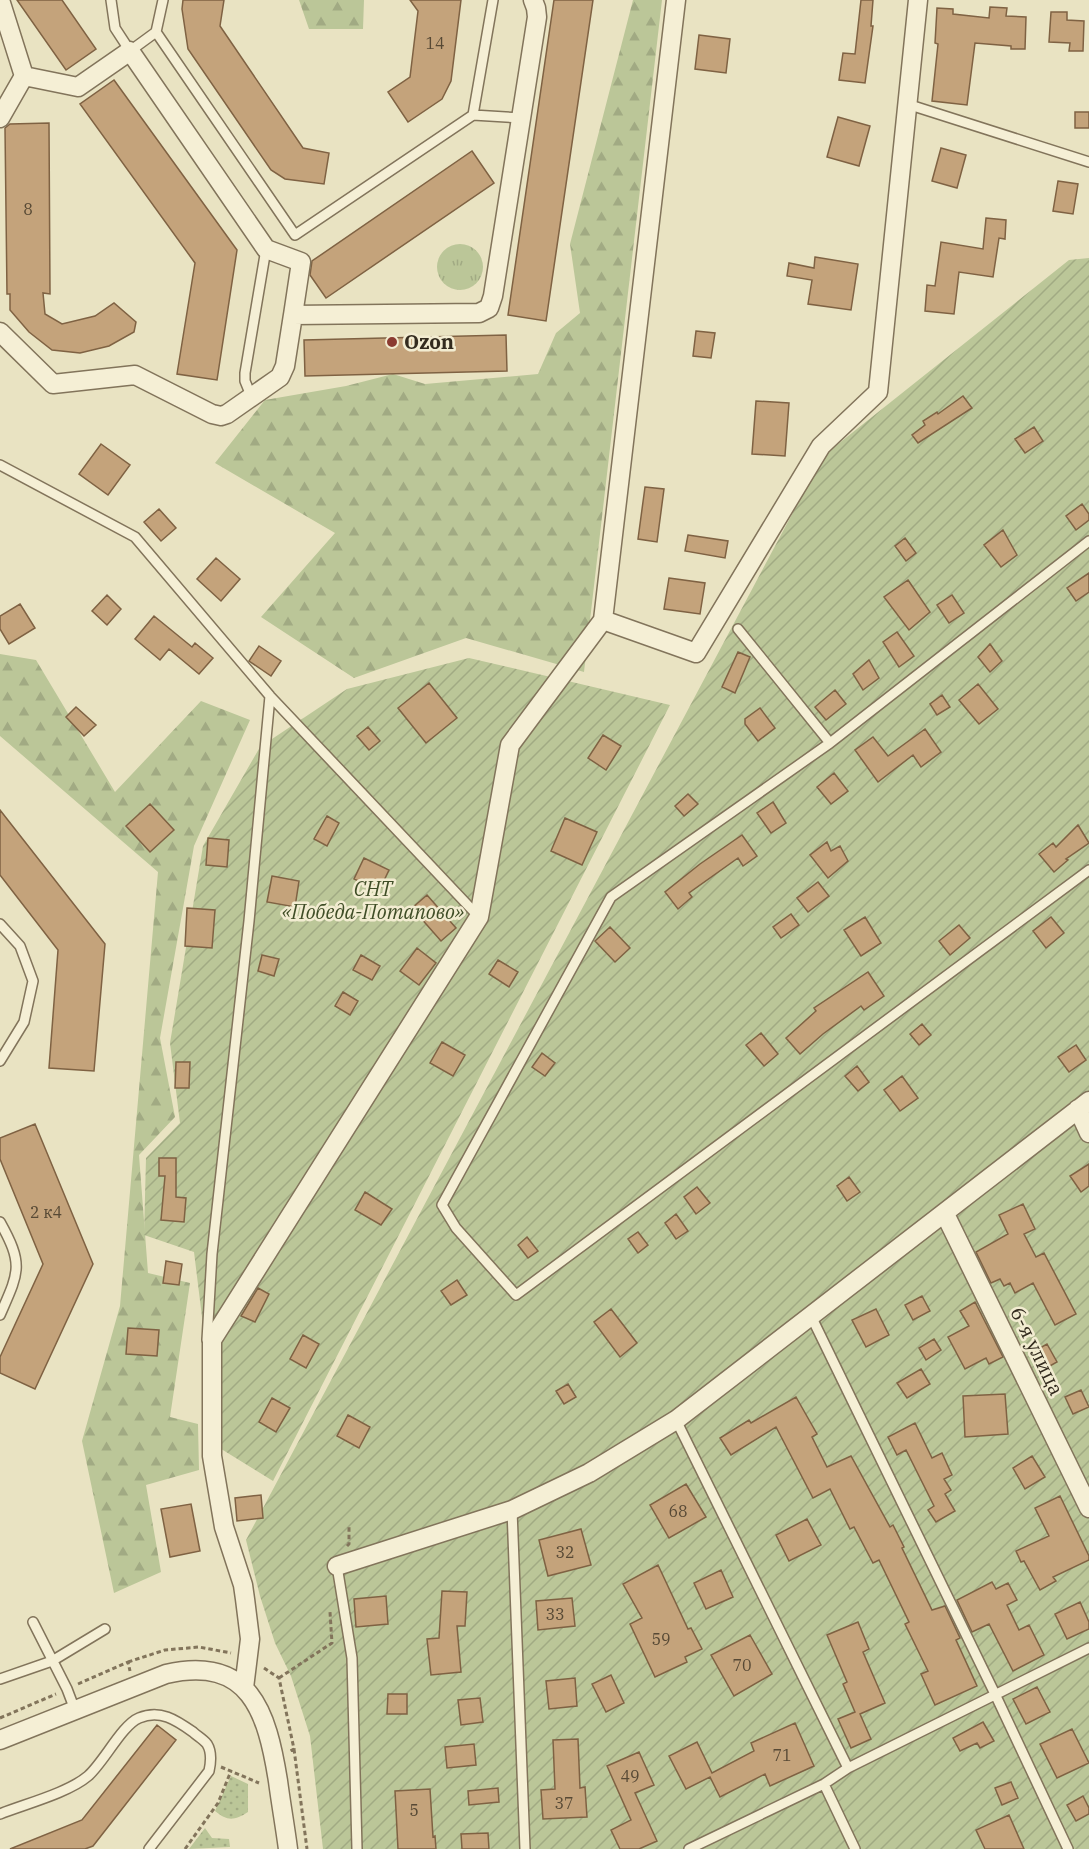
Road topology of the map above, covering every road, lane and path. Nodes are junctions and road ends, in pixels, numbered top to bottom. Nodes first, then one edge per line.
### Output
1 (0, 0) edge
2 (111, 0) edge
3 (163, 0) edge
4 (493, 0) edge
5 (533, 0) edge
6 (676, 0) edge
7 (918, 0) edge
8 (156, 32) junction
9 (130, 51) junction
10 (24, 76) junction
11 (907, 104) junction
12 (473, 115) junction
13 (0, 118) edge
14 (521, 118) junction
15 (1089, 162) edge
16 (296, 235) junction
17 (266, 249) junction
18 (286, 257) junction
19 (293, 315) junction
20 (0, 332) edge
21 (252, 398) junction
22 (0, 465) edge
23 (1089, 541) edge
24 (603, 620) junction
25 (738, 629) dead end
26 (270, 696) junction
27 (830, 744) junction
28 (1089, 870) edge
29 (479, 917) junction
30 (0, 924) edge
31 (0, 1061) edge
32 (1083, 1105) edge
33 (1089, 1133) edge
34 (945, 1214) junction
35 (0, 1222) edge
36 (0, 1315) edge
37 (811, 1316) junction
38 (676, 1420) junction
39 (212, 1456) junction
40 (1089, 1509) edge
41 (512, 1510) junction
42 (337, 1566) joint
43 (33, 1622) dead end
44 (105, 1629) dead end
45 (332, 1642) dead end
46 (1089, 1648) edge
47 (51, 1661) junction
48 (279, 1678) dead end
49 (0, 1679) edge
50 (244, 1688) junction
51 (995, 1694) junction
52 (75, 1710) junction
53 (0, 1740) edge
54 (294, 1749) dead end
55 (211, 1762) junction
56 (848, 1768) junction
57 (231, 1771) junction
58 (259, 1783) dead end
59 (824, 1784) junction
60 (0, 1814) edge
61 (149, 1849) edge
62 (185, 1849) edge
63 (288, 1849) edge
64 (308, 1849) edge
65 (357, 1849) edge
66 (525, 1849) edge
67 (688, 1849) edge
68 (855, 1849) edge
69 (1068, 1849) edge

1 - 10 street
2 - 9 lane
3 - 8 lane
4 - 12 lane
5 - 14 street
6 - 24 street
7 - 11 street
8 - 9 lane
8 - 16 lane
9 - 10 street
9 - 17 street
10 - 13 street
11 - 15 lane
11 - 24 street
12 - 14 lane
12 - 16 lane
14 - 19 street
16 - 18 lane
17 - 18 street
17 - 21 lane
18 - 19 street
19 - 21 street
20 - 21 street
22 - 26 lane
23 - 27 lane
24 - 29 street
25 - 27 lane
26 - 29 lane
26 - 39 lane
27 - 28 lane
29 - 39 street
30 - 31 lane
32 - 33 street
32 - 34 street
34 - 37 street
34 - 40 street, 6-я улица
35 - 36 lane
37 - 38 street
37 - 51 lane
38 - 41 street
38 - 56 lane
39 - 50 street
41 - 42 street
41 - 66 lane
42 - 65 lane
43 - 47 lane
44 - 47 lane
45 - 48 path
46 - 51 lane
47 - 49 lane
47 - 52 lane
50 - 52 street
50 - 63 street
51 - 56 lane
51 - 69 lane
52 - 53 street
54 - 64 path
55 - 57 path
55 - 60 lane
55 - 61 lane
56 - 59 lane
57 - 58 path
57 - 62 path
59 - 67 lane
59 - 68 lane

